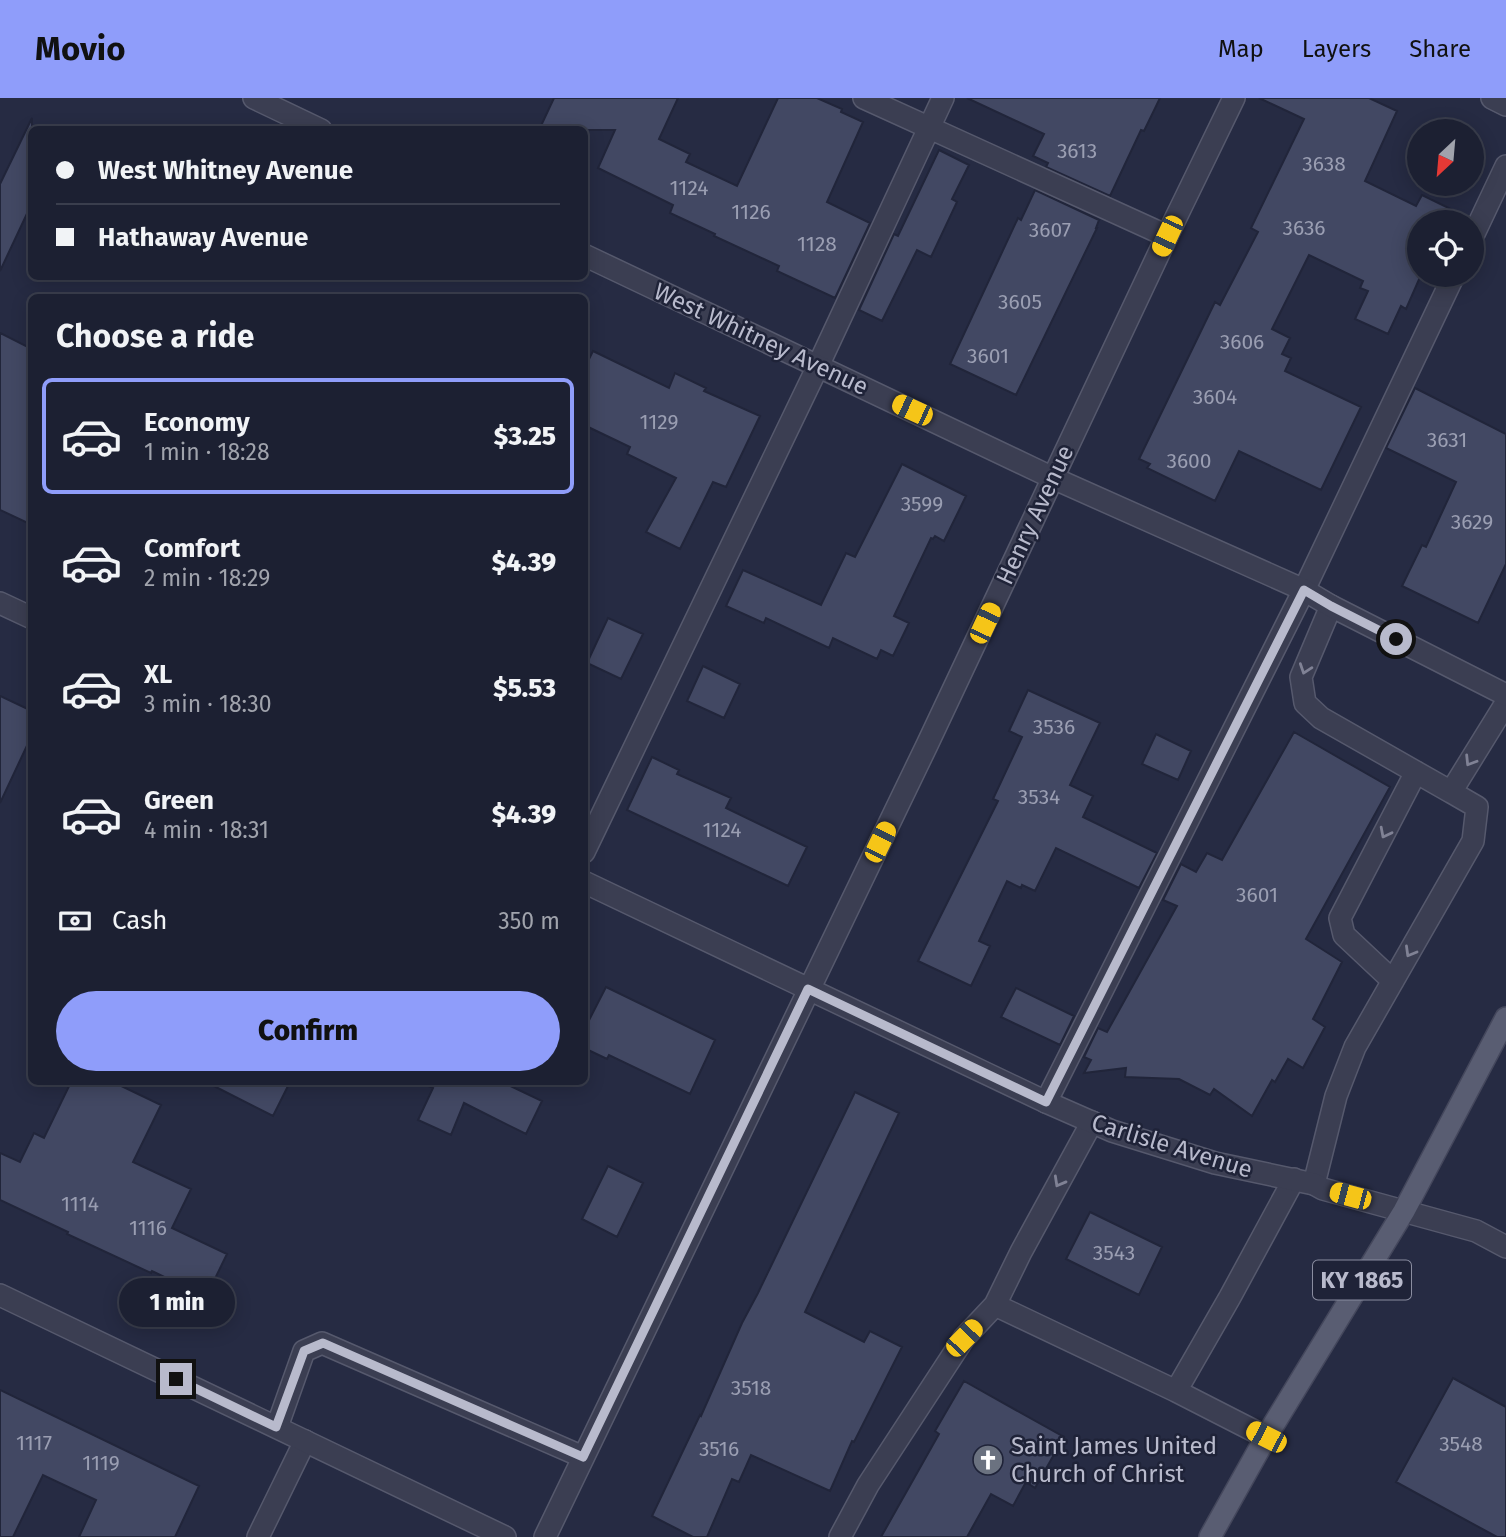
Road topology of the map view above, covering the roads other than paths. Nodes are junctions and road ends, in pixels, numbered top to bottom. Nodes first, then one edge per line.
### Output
1 (254, 98) edge
2 (864, 98) edge
3 (943, 98) edge
4 (1234, 98) edge
5 (1492, 98) edge
6 (1506, 105) edge
7 (313, 126) edge
8 (929, 128) junction
9 (1506, 166) edge
10 (1484, 213) edge
11 (1167, 236) junction
12 (588, 257) edge
13 (1448, 287) edge
14 (818, 366) junction
15 (1053, 478) junction
16 (1304, 590) junction
17 (0, 603) edge
18 (1331, 606) junction
19 (28, 616) edge
20 (1506, 695) edge
21 (1506, 703) edge
22 (1416, 772) junction
23 (1451, 792) junction
24 (588, 844) edge
25 (588, 884) edge
26 (1393, 981) junction
27 (808, 989) junction
28 (1506, 1018) edge
29 (1046, 1102) junction
30 (1092, 1122) junction
31 (1304, 1181) junction
32 (1404, 1211) junction
33 (1506, 1247) edge
34 (0, 1294) edge
35 (995, 1305) junction
36 (1176, 1391) junction
37 (276, 1427) junction
38 (1266, 1437) junction
39 (306, 1441) junction
40 (583, 1457) junction
41 (258, 1537) edge
42 (505, 1537) edge
43 (545, 1537) edge
44 (840, 1537) edge
45 (1210, 1537) edge

1 - 7 street
2 - 8 street
3 - 8 street
4 - 11 street, Henry Avenue
5 - 6 street
8 - 11 street
8 - 14 street
9 - 10 street
11 - 15 street, Henry Avenue
12 - 14 street, West Whitney Avenue
13 - 16 street
14 - 15 street, West Whitney Avenue
14 - 24 street
15 - 16 street, West Whitney Avenue
15 - 27 street, Henry Avenue
16 - 18 street, West Whitney Avenue
16 - 29 street
17 - 19 street
18 - 20 street, West Whitney Avenue
18 -> 22 street
21 -> 23 street
22 - 23 street
22 -> 26 street
23 -> 26 street
25 - 27 street, Carlisle Avenue
26 - 31 street
27 - 29 street, Carlisle Avenue
27 - 40 street, Henry Avenue
28 - 32 main road, KY 1865
29 - 30 street, Carlisle Avenue
30 - 31 street, Carlisle Avenue
30 -> 35 street
31 - 32 street, Carlisle Avenue
31 - 36 street
32 - 33 street, Carlisle Avenue
32 - 38 main road, KY 1865
34 - 37 street
35 - 36 street
35 - 44 street
36 - 38 street
37 - 39 street
37 - 40 street
38 - 45 main road, KY 1865
39 - 41 street
39 - 42 street
40 - 43 street, Henry Avenue

